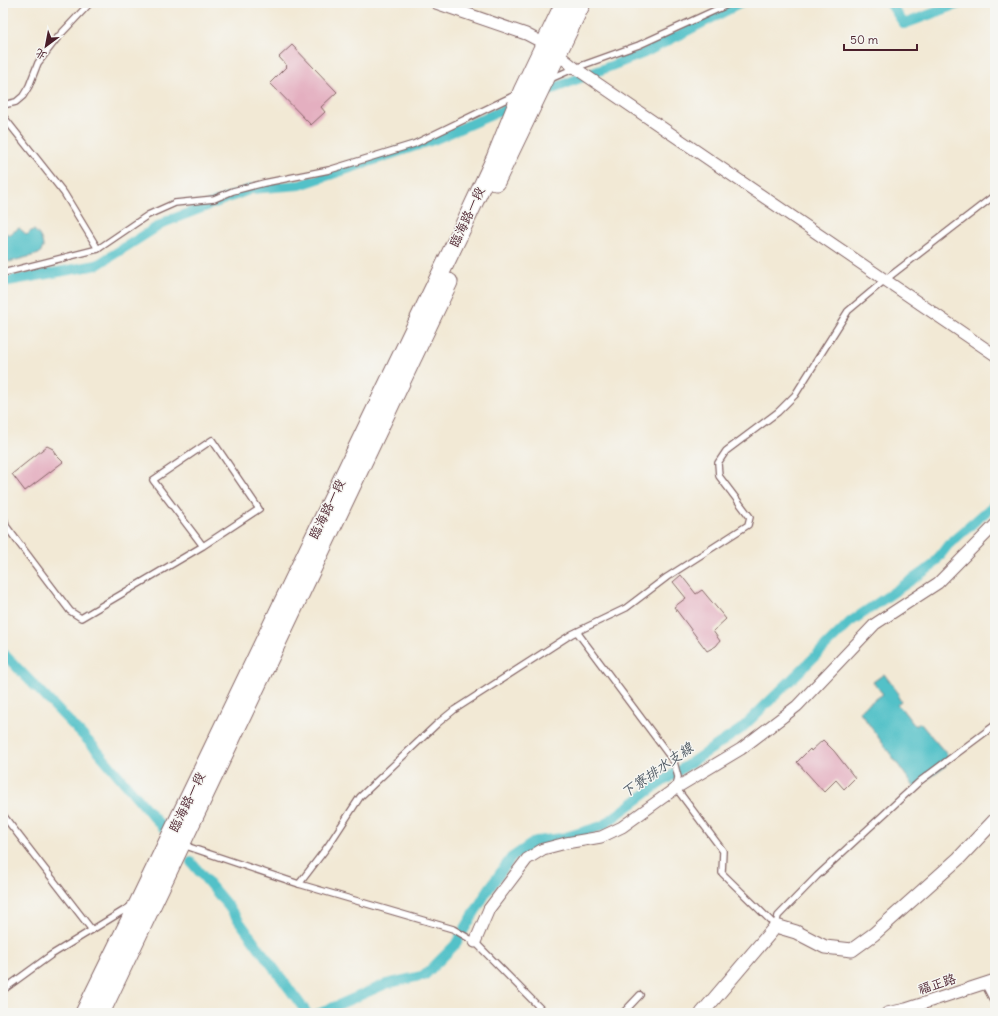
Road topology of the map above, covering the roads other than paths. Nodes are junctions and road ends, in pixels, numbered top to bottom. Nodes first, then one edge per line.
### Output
1 (90, 3) edge
2 (436, 3) edge
3 (564, 3) edge
4 (582, 3) edge
5 (731, 3) edge
6 (551, 49) junction
7 (576, 68) junction
8 (533, 90) junction
9 (3, 105) edge
10 (3, 116) edge
11 (995, 196) edge
12 (98, 249) junction
13 (3, 273) edge
14 (885, 280) junction
15 (995, 355) edge
16 (3, 514) edge
17 (995, 525) edge
18 (203, 546) junction
19 (577, 632) junction
20 (995, 725) edge
21 (676, 788) junction
22 (3, 815) edge
23 (995, 820) edge
24 (181, 844) junction
25 (163, 869) dead end
26 (158, 875) dead end
27 (299, 884) junction
28 (139, 901) junction
29 (776, 926) junction
30 (92, 930) junction
31 (475, 942) junction
32 (995, 980) edge
33 (984, 983) junction
34 (3, 990) edge
35 (640, 995) dead end
36 (995, 1004) edge
37 (84, 1013) edge
38 (101, 1013) edge
39 (545, 1013) edge
40 (623, 1013) edge
41 (702, 1013) edge
42 (887, 1013) edge

1 - 9 lane
2 - 6 street
3 - 6 main road, 臨海路一段
4 - 6 main road, 臨海路一段
5 - 7 lane
6 - 7 street
6 - 8 main road, 臨海路一段
6 - 8 main road, 臨海路一段
7 - 8 lane
7 - 14 street
8 - 12 lane
8 - 24 main road, 臨海路一段
8 - 28 main road, 臨海路一段
10 - 12 lane
11 - 14 lane
12 - 13 lane
14 - 15 street
14 - 19 lane
16 - 18 lane
17 - 21 street
18 - 18 lane
19 - 21 lane
19 - 27 lane
20 - 29 lane
21 - 29 lane
21 - 31 street
22 - 30 lane
23 - 29 street
24 - 25 lane
24 - 27 lane
24 - 38 main road, 臨海路一段
26 - 28 lane
27 - 31 lane
28 - 30 lane
28 - 37 main road, 臨海路一段
29 - 41 street
30 - 34 lane
31 - 39 lane
32 - 33 street, 福正路
33 - 36 lane
33 - 42 street, 福正路
35 - 40 lane

